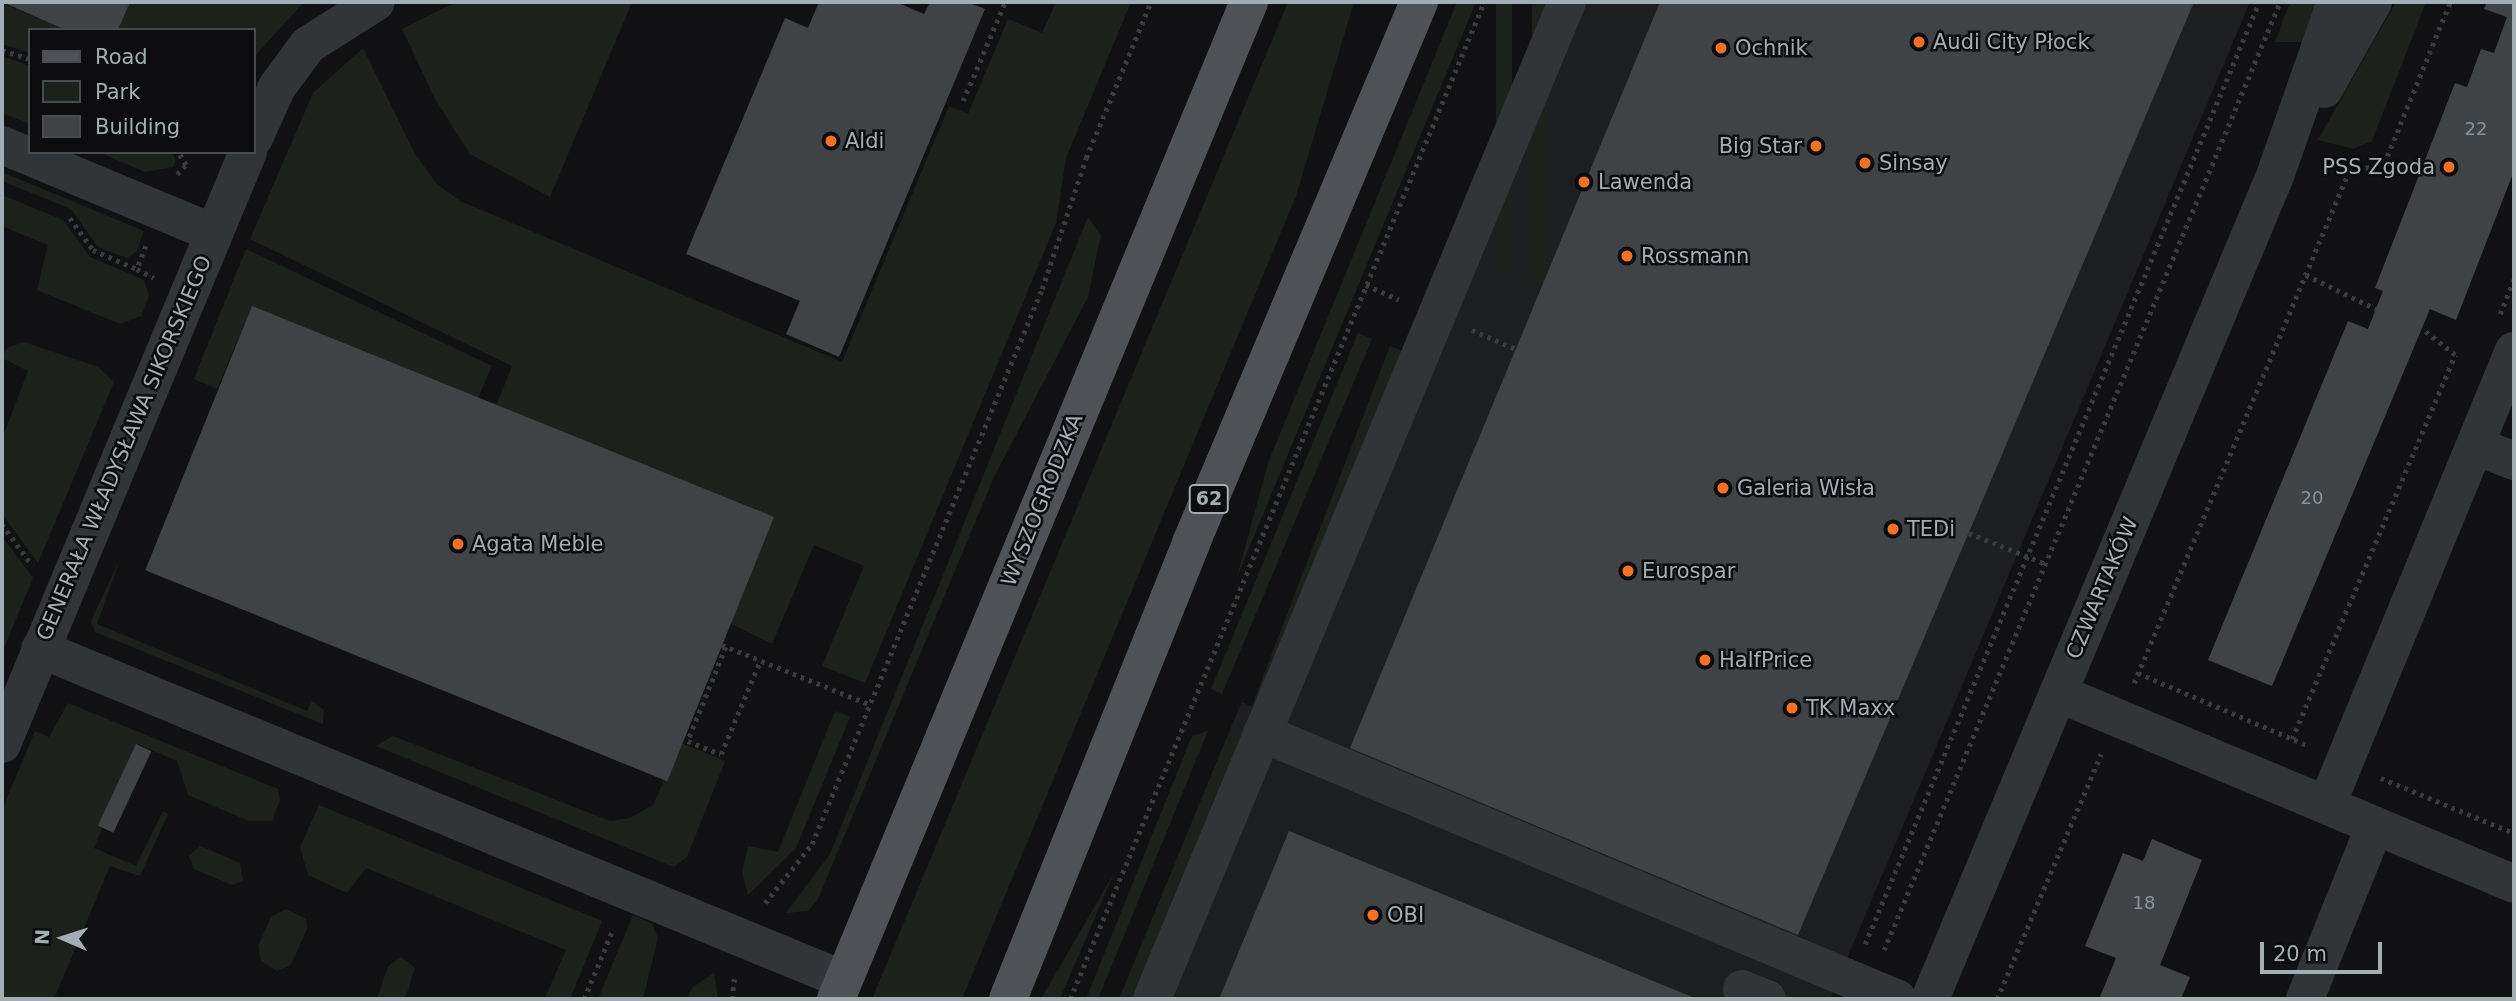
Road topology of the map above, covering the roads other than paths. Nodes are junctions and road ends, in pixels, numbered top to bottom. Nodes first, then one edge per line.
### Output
1 (376, 2) edge
2 (1249, 2) edge
3 (1419, 2) edge
4 (1567, 2) edge
5 (2336, 2) edge
6 (2373, 2) edge
7 (256, 134) edge
8 (2, 145) edge
9 (247, 154) edge
10 (2275, 176) junction
11 (213, 233) junction
12 (2514, 351) edge
13 (2476, 446) junction
14 (2514, 461) edge
15 (40, 649) junction
16 (2058, 694) junction
17 (1262, 733) junction
18 (2, 744) edge
19 (2327, 804) junction
20 (2375, 826) junction
21 (2514, 884) edge
22 (1872, 988) edge
23 (840, 990) edge
24 (1008, 999) edge
25 (1152, 999) edge
26 (1930, 999) edge
27 (2305, 999) edge

1 - 7 street
2 - 23 main road, WYSZOGRODZKA
3 - 24 main road, 62
4 - 17 street
5 - 10 street, CZWARTAKÓW
6 - 10 street, CZWARTAKÓW
8 - 11 street
9 - 11 street, GENERAŁA WŁADYSŁAWA SIKORSKIEGO
10 - 16 street, CZWARTAKÓW
11 - 15 street, GENERAŁA WŁADYSŁAWA SIKORSKIEGO
12 - 13 street
13 - 14 street
13 - 19 street
15 - 18 street, GENERAŁA WŁADYSŁAWA SIKORSKIEGO
15 - 23 street
16 - 19 street
16 - 26 street, CZWARTAKÓW
17 - 22 street
17 - 25 street
19 - 20 street
20 - 21 street
20 - 27 street

